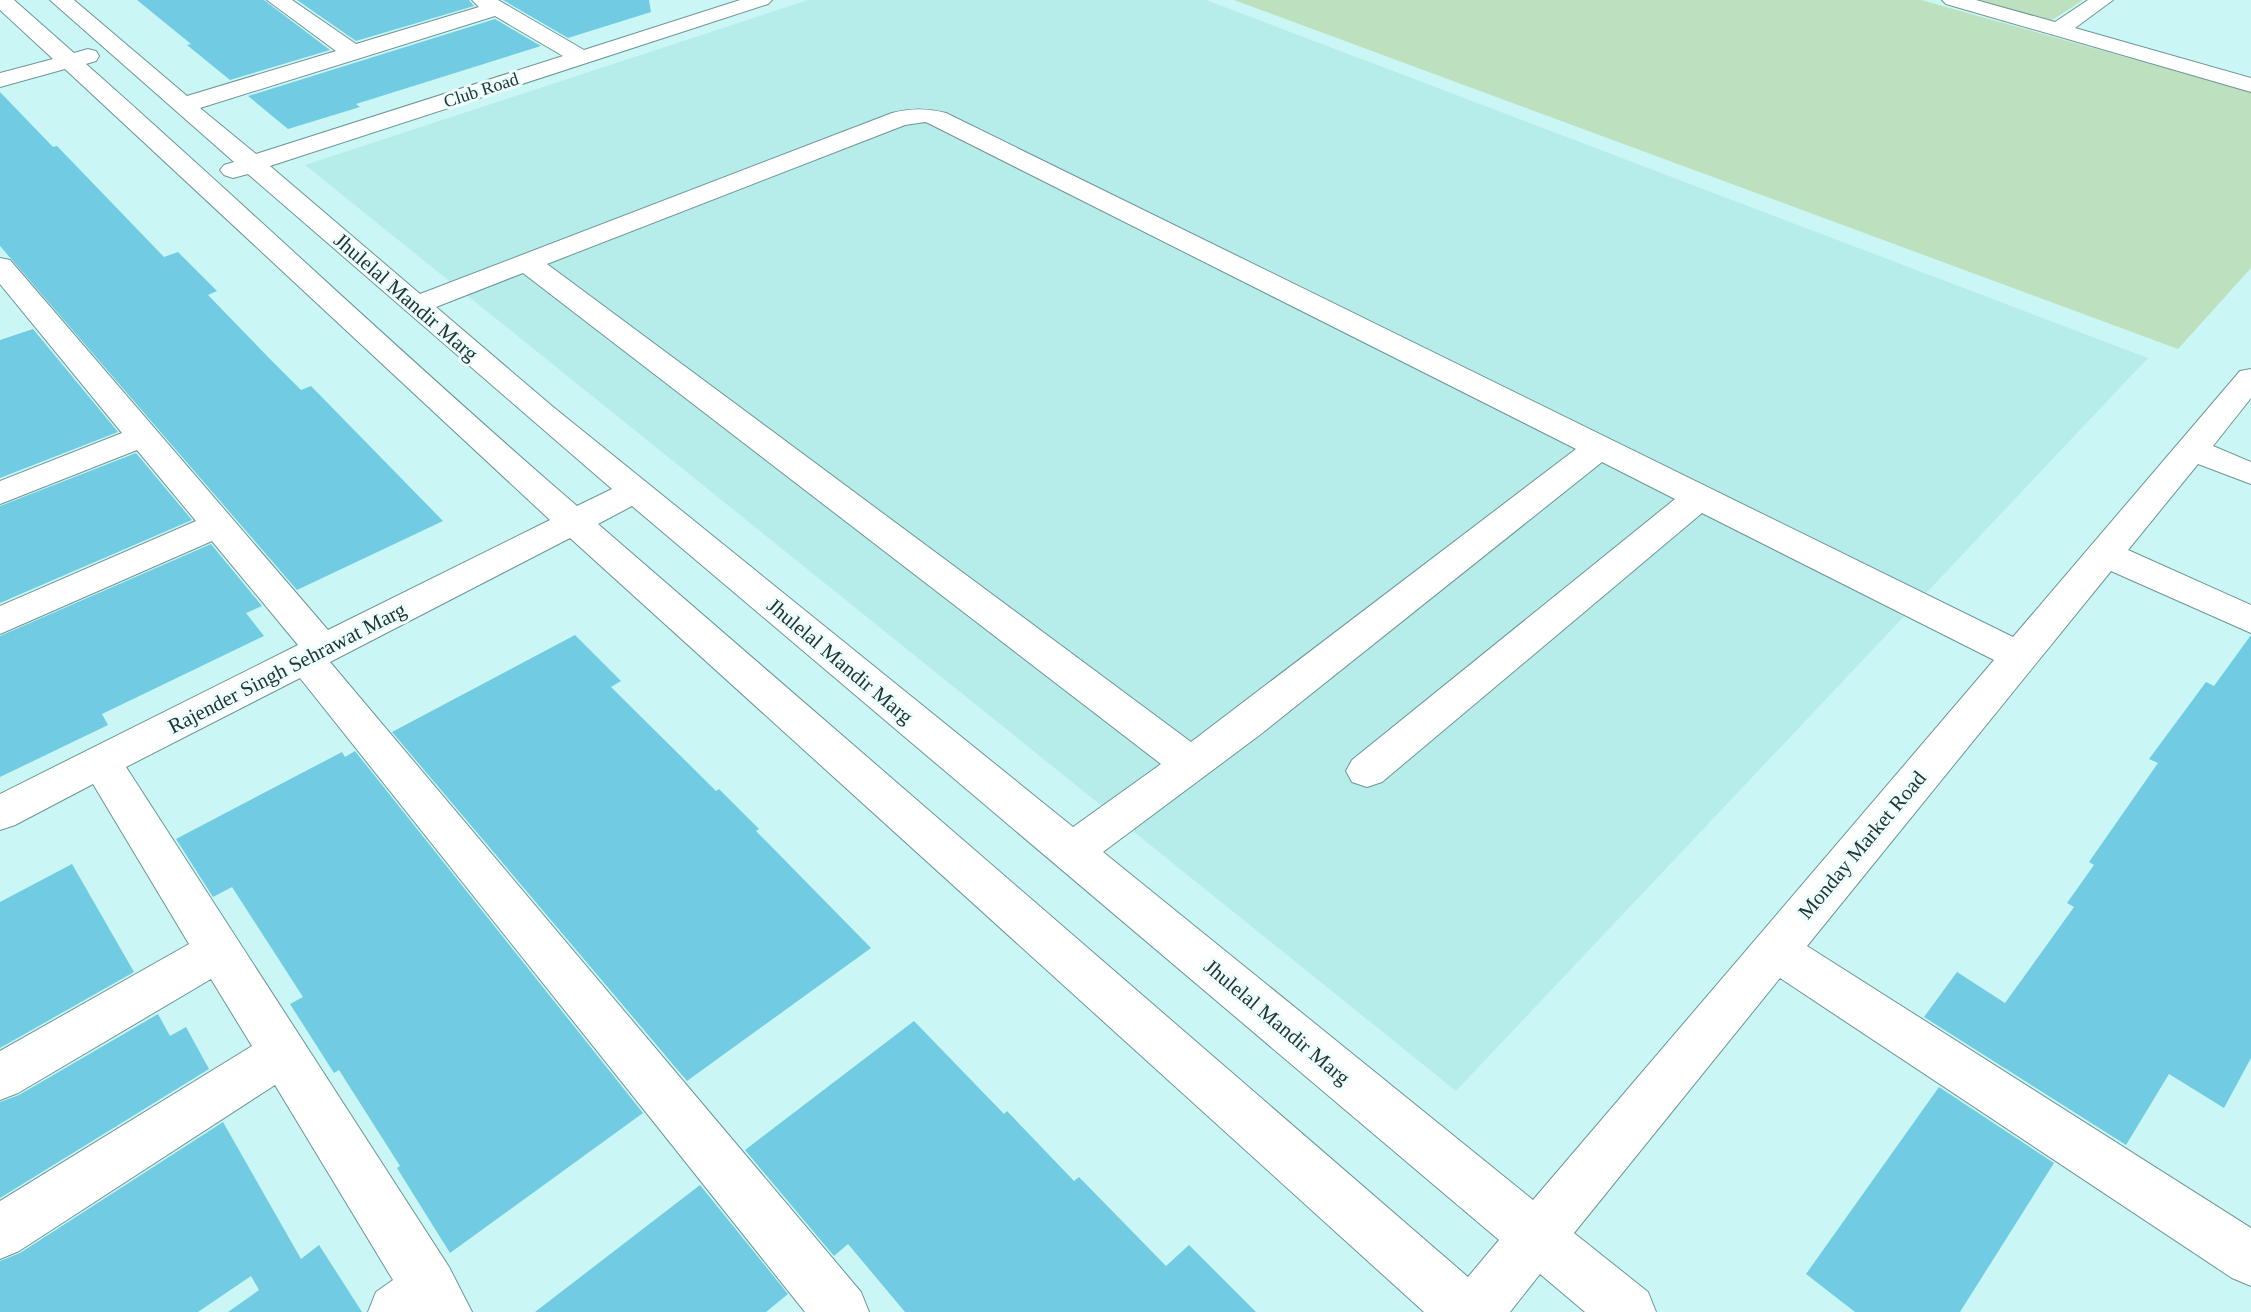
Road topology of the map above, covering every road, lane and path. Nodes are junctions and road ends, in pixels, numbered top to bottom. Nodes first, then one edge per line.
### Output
1 (1, 0) edge
2 (61, 0) edge
3 (278, 0) edge
4 (761, 0) edge
5 (1954, 0) edge
6 (2102, 0) edge
7 (490, 4) edge
8 (2058, 30) junction
9 (117, 48) junction
10 (355, 54) junction
11 (581, 57) junction
12 (69, 61) junction
13 (0, 80) edge
14 (2251, 85) edge
15 (184, 105) junction
16 (252, 164) junction
17 (202, 180) junction
18 (527, 262) junction
19 (0, 267) edge
20 (14, 304) edge
21 (416, 305) junction
22 (2251, 378) edge
23 (144, 436) junction
24 (1599, 448) junction
25 (2192, 449) junction
26 (2251, 474) edge
27 (635, 491) junction
28 (0, 493) edge
29 (1698, 498) junction
30 (574, 523) junction
31 (218, 525) junction
32 (2105, 554) junction
33 (2251, 620) edge
34 (0, 621) edge
35 (314, 654) junction
36 (2019, 656) junction
37 (100, 762) junction
38 (1191, 764) junction
39 (1367, 771) dead end
40 (0, 813) edge
41 (1071, 852) junction
42 (219, 950) junction
43 (1776, 950) junction
44 (283, 1053) junction
45 (0, 1077) edge
46 (0, 1232) edge
47 (1537, 1236) junction
48 (2251, 1259) edge
49 (423, 1304) edge
50 (841, 1312) edge
51 (1466, 1312) edge
52 (1474, 1312) edge
53 (1628, 1312) edge

1 - 12 street
2 - 9 street, Jhulelal Mandir Marg
3 - 10 street
4 - 11 street, Club Road
5 - 8 street
6 - 8 street
7 - 10 street
7 - 11 street
8 - 14 street
9 - 12 street
9 - 15 street, Jhulelal Mandir Marg
10 - 15 street
11 - 16 street, Club Road
12 - 13 street
12 - 17 street
15 - 16 street, Jhulelal Mandir Marg
16 - 17 street, Club Road
16 - 21 street, Jhulelal Mandir Marg
17 - 30 street
18 - 21 street
18 - 24 street
18 - 38 street
19 - 20 street
20 - 23 street
21 - 27 street, Jhulelal Mandir Marg
22 - 25 street, Monday Market Road
23 - 28 street
23 - 31 street
24 - 29 street
24 - 38 street
25 - 26 street
25 - 32 street, Monday Market Road
27 - 30 street, Rajender Singh Sehrawat Marg
27 - 41 street, Jhulelal Mandir Marg
29 - 36 street
29 - 39 street
30 - 35 street, Rajender Singh Sehrawat Marg
30 - 51 street
31 - 34 street
31 - 35 street
32 - 33 street
32 - 36 street, Monday Market Road
35 - 37 street, Rajender Singh Sehrawat Marg
35 - 50 street
36 - 43 street, Monday Market Road
37 - 40 street, Rajender Singh Sehrawat Marg
37 - 42 street
38 - 41 street
41 - 47 street, Jhulelal Mandir Marg
42 - 44 street
42 - 45 street
43 - 47 street, Monday Market Road
43 - 48 street
44 - 46 street
44 - 49 street
47 - 52 street, Monday Market Road
47 - 53 street, Jhulelal Mandir Marg

